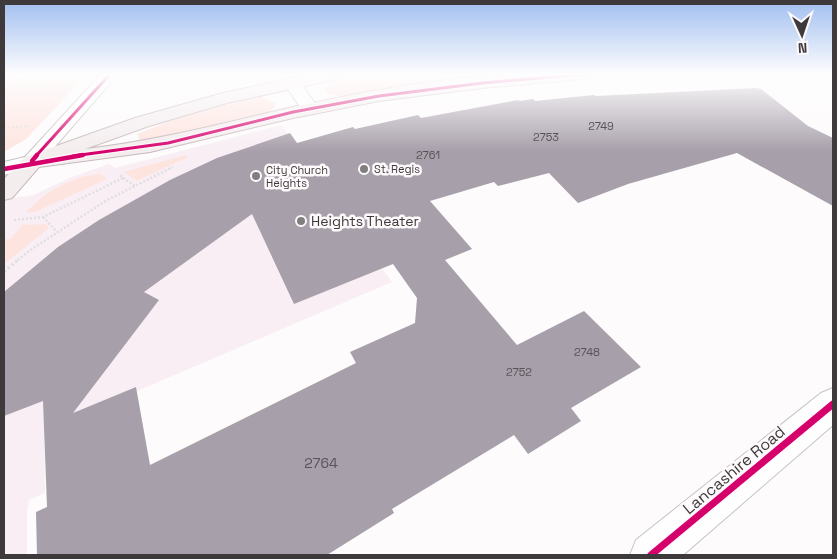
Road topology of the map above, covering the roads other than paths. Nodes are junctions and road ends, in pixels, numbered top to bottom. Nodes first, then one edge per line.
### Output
1 (87, 100) edge
2 (216, 100) edge
3 (304, 100) edge
4 (359, 100) edge
5 (310, 109) junction
6 (32, 161) junction
7 (4, 169) edge
8 (4, 193) edge
9 (833, 404) edge
10 (650, 555) edge

1 - 6 street
2 - 6 main road
3 - 5 street
4 - 5 main road
5 - 6 main road
6 - 7 street
6 - 8 main road
9 - 10 street, Lancashire Road

